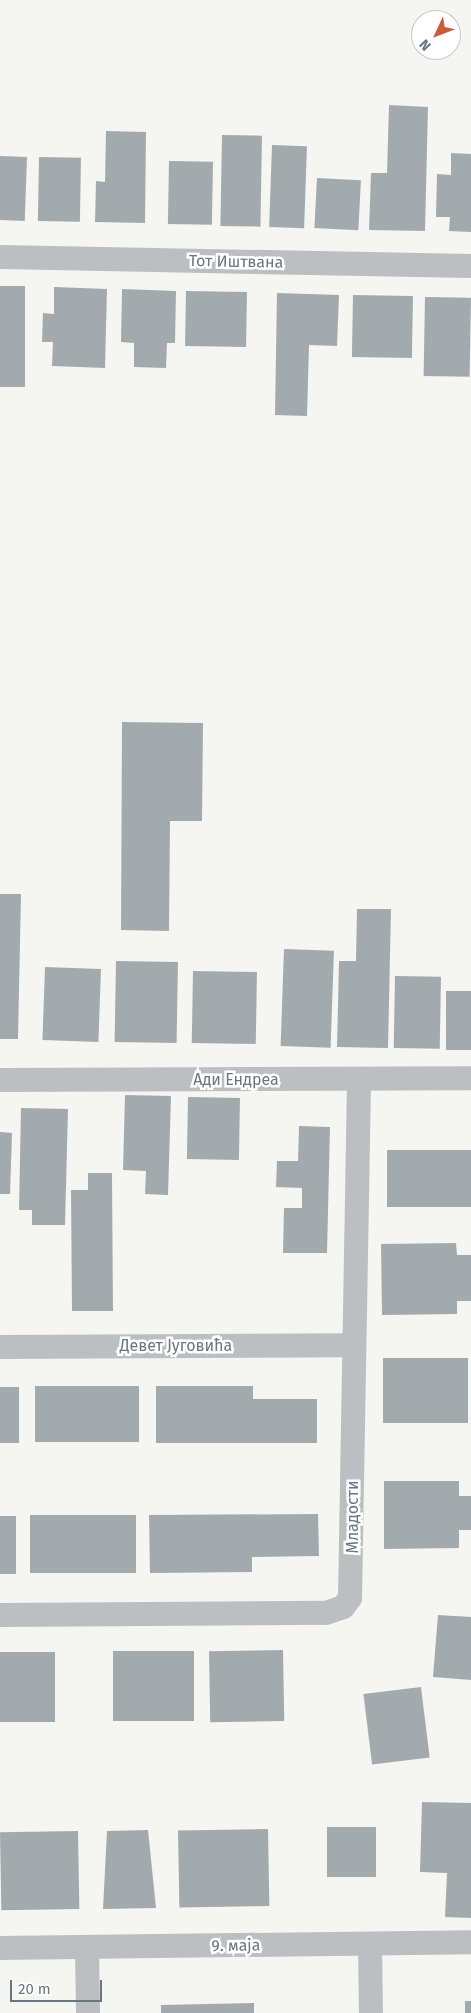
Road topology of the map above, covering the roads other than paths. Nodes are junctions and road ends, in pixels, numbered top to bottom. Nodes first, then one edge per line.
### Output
1 (0, 257) edge
2 (471, 266) edge
3 (471, 1078) edge
4 (0, 1080) edge
5 (359, 1080) junction
6 (351, 1345) junction
7 (0, 1346) edge
8 (0, 1615) edge
9 (471, 1942) edge
10 (370, 1944) junction
11 (0, 1948) edge
12 (87, 1948) junction
13 (88, 2013) edge
14 (371, 2013) edge

1 - 2 street, Тот Иштвана
3 - 5 street, Ади Ендреа
4 - 5 street, Ади Ендреа
5 - 6 street, Младости
6 - 7 street, Девет Југовића
6 - 8 street, Младости
9 - 10 street, 9. маја
10 - 12 street, 9. маја
10 - 14 street
11 - 12 street, 9. маја
12 - 13 street

